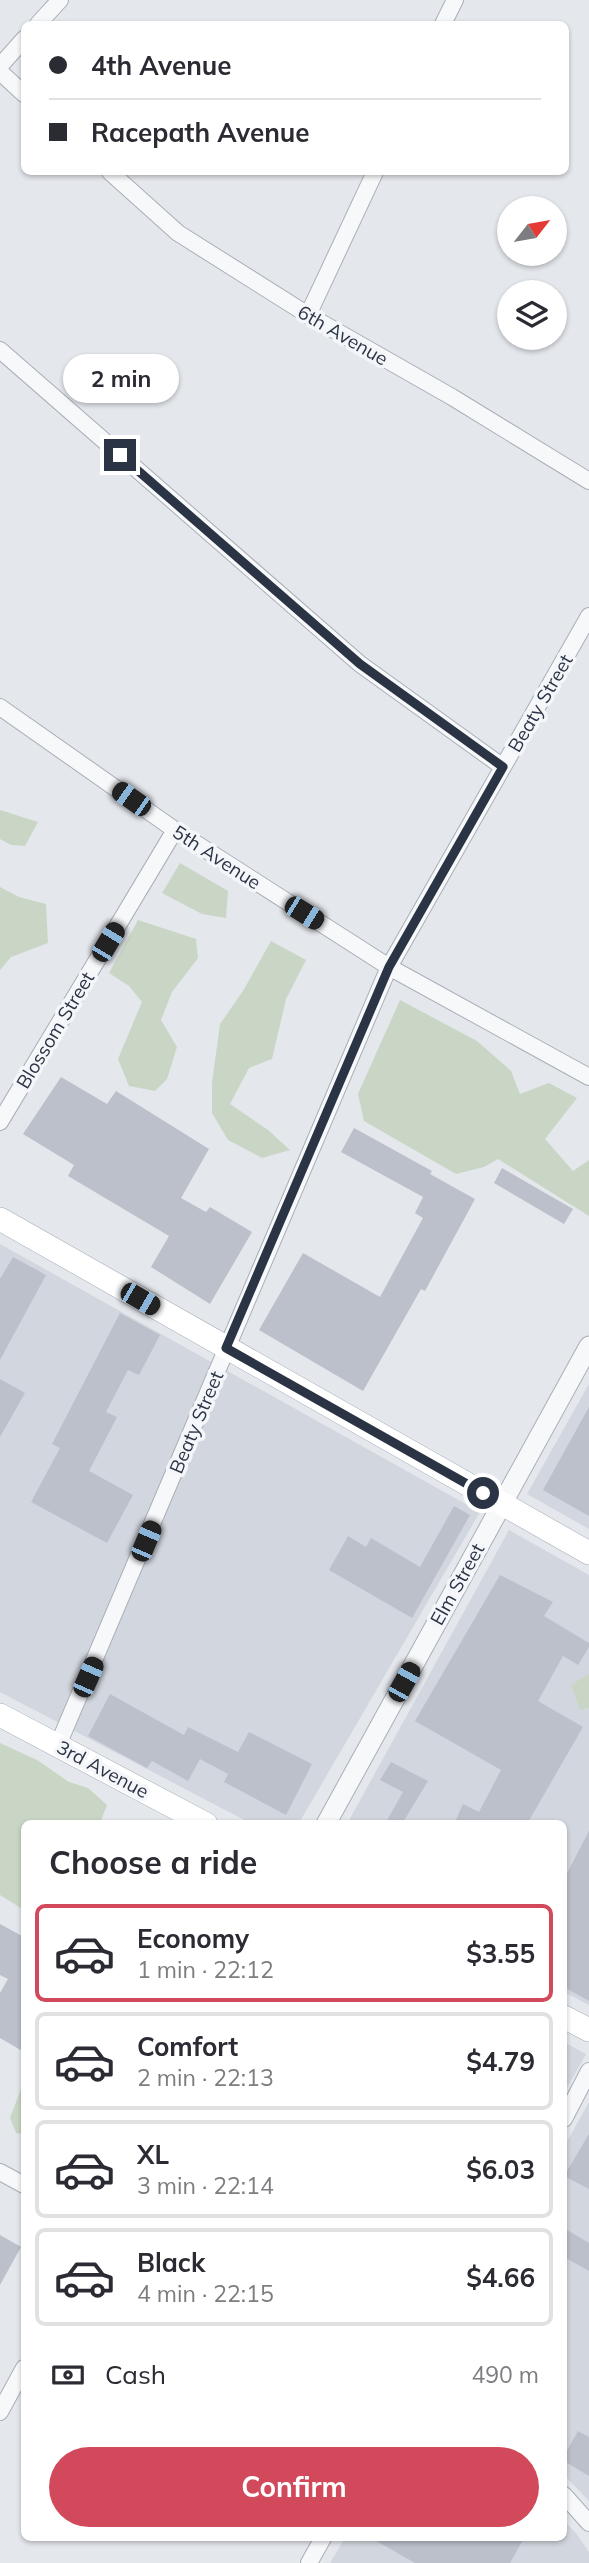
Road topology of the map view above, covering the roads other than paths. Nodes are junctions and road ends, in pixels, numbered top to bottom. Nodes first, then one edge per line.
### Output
1 (60, 0) edge
2 (455, 0) edge
3 (41, 21) edge
4 (444, 21) edge
5 (21, 42) edge
6 (0, 66) edge
7 (0, 72) edge
8 (21, 91) edge
9 (113, 175) edge
10 (374, 175) edge
11 (308, 315) junction
12 (0, 350) edge
13 (589, 481) edge
14 (589, 616) edge
15 (0, 707) edge
16 (503, 767) junction
17 (175, 830) junction
18 (389, 967) junction
19 (589, 1077) edge
20 (0, 1122) edge
21 (0, 1219) edge
22 (589, 1346) edge
23 (226, 1348) junction
24 (502, 1504) junction
25 (589, 1553) edge
26 (0, 1715) edge
27 (58, 1745) junction
28 (199, 1820) edge
29 (328, 1820) edge
30 (567, 2019) edge
31 (589, 2030) edge
32 (589, 2071) edge
33 (567, 2113) edge
34 (0, 2172) edge
35 (21, 2183) edge
36 (21, 2374) edge
37 (0, 2412) edge
38 (567, 2498) edge
39 (589, 2523) edge
40 (321, 2541) edge
41 (309, 2563) edge

1 - 3 street
2 - 4 street
5 - 6 street
7 - 8 street
9 - 11 street, 6th Avenue
10 - 11 street
11 - 13 street, 6th Avenue
12 - 16 street
14 - 16 street, Beaty Street
15 - 17 street, 5th Avenue
16 - 18 street, Beaty Street
17 - 18 street, 5th Avenue
17 - 20 street, Blossom Street
18 - 19 street, 5th Avenue
18 - 23 street, Beaty Street
21 - 23 main road
22 - 24 street, Elm Street
23 - 24 main road
23 - 27 street, Beaty Street
24 - 25 main road
24 - 29 street, Elm Street
26 - 27 main road, 3rd Avenue
27 - 28 main road, 3rd Avenue
30 - 31 main road
32 - 33 street
34 - 35 street
36 - 37 street
38 - 39 street
40 - 41 street

